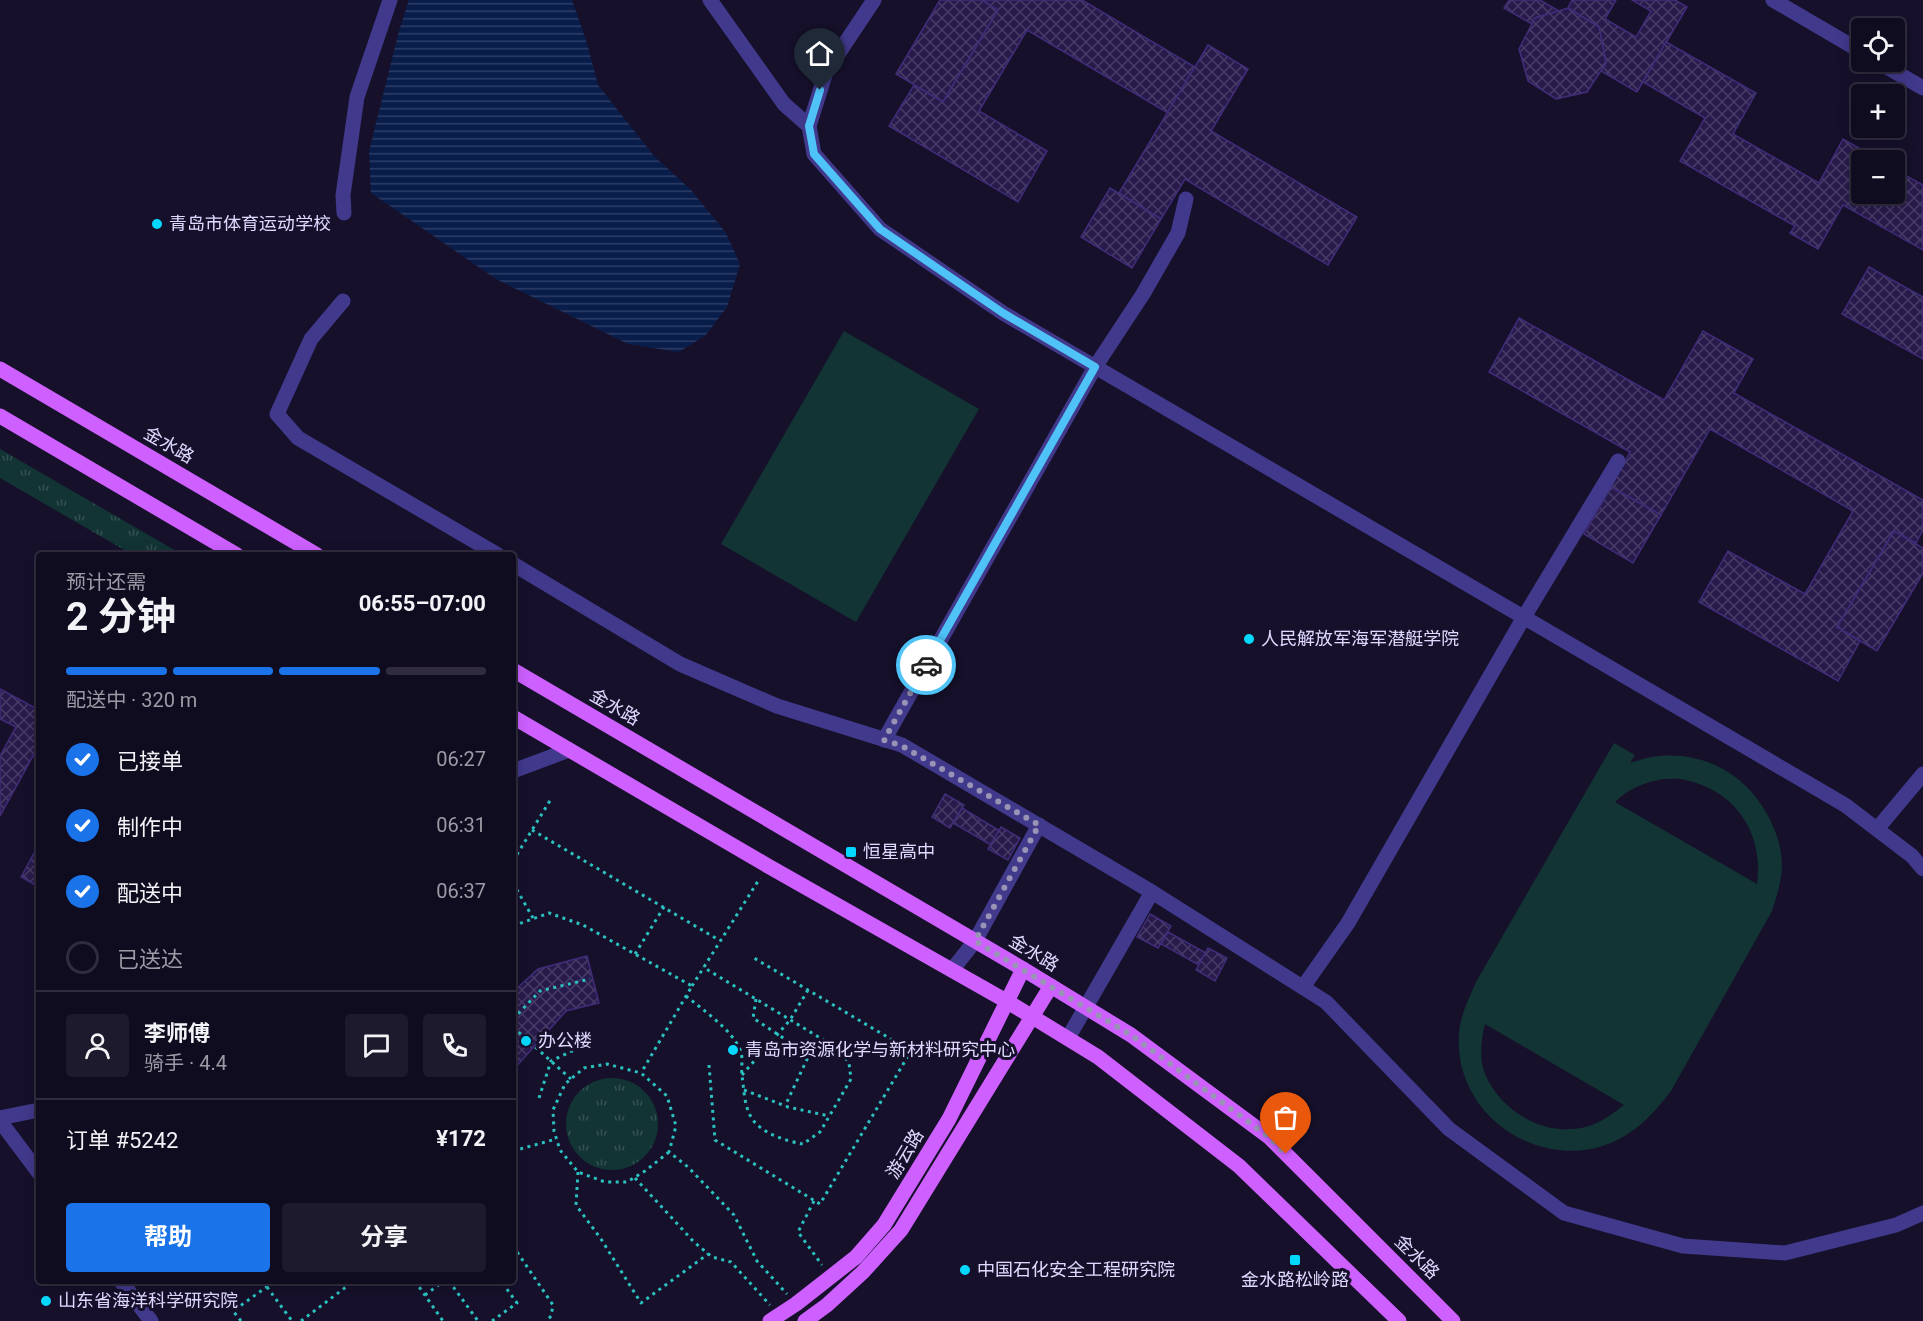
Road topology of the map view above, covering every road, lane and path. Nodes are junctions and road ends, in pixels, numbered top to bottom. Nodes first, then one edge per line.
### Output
1 (390, 0) edge
2 (710, 0) edge
3 (874, 0) edge
4 (1773, 0) edge
5 (1851, 46) edge
6 (1895, 72) edge
7 (1923, 88) edge
8 (809, 126) junction
9 (1186, 199) dead end
10 (344, 213) dead end
11 (343, 301) dead end
12 (1095, 367) junction
13 (0, 369) edge
14 (0, 416) edge
15 (1618, 461) dead end
16 (232, 552) edge
17 (312, 552) edge
18 (493, 552) edge
19 (516, 566) edge
20 (1524, 618) junction
21 (516, 672) edge
22 (516, 719) edge
23 (884, 740) junction
24 (569, 750) junction
25 (516, 770) edge
26 (1923, 774) edge
27 (551, 799) dead end
28 (1039, 825) junction
29 (1877, 829) junction
30 (532, 830) junction
31 (516, 856) edge
32 (768, 866) junction
33 (1923, 869) edge
34 (516, 889) edge
35 (1152, 892) junction
36 (664, 907) junction
37 (533, 918) junction
38 (516, 925) edge
39 (719, 940) junction
40 (975, 941) junction
41 (635, 954) junction
42 (754, 958) dead end
43 (703, 967) junction
44 (1023, 969) junction
45 (952, 970) junction
46 (590, 979) dead end
47 (692, 986) junction
48 (1051, 986) junction
49 (1303, 987) junction
50 (808, 990) junction
51 (686, 996) junction
52 (756, 999) junction
53 (1008, 1002) junction
54 (1087, 1008) junction
55 (516, 1016) edge
56 (1032, 1016) junction
57 (790, 1020) junction
58 (516, 1030) edge
59 (778, 1034) junction
60 (1068, 1038) junction
61 (585, 1045) dead end
62 (551, 1061) junction
63 (709, 1065) dead end
64 (642, 1072) junction
65 (742, 1075) junction
66 (571, 1079) junction
67 (744, 1090) junction
68 (539, 1098) dead end
69 (785, 1106) junction
70 (36, 1111) edge
71 (829, 1116) junction
72 (0, 1119) edge
73 (556, 1139) junction
74 (516, 1150) edge
75 (669, 1152) junction
76 (36, 1169) edge
77 (578, 1172) junction
78 (635, 1178) junction
79 (814, 1201) junction
80 (1923, 1213) edge
81 (516, 1250) edge
82 (708, 1254) junction
83 (830, 1278) junction
84 (123, 1284) edge
85 (271, 1284) edge
86 (350, 1284) edge
87 (417, 1284) edge
88 (440, 1284) edge
89 (451, 1284) edge
90 (503, 1284) edge
91 (267, 1287) junction
92 (425, 1295) junction
93 (796, 1304) junction
94 (775, 1318) edge
95 (151, 1321) edge
96 (241, 1321) edge
97 (292, 1321) edge
98 (301, 1321) edge
99 (443, 1321) edge
100 (478, 1321) edge
101 (492, 1321) edge
102 (547, 1321) edge
103 (805, 1321) edge
104 (1400, 1321) edge
105 (1453, 1321) edge

1 - 10 street
2 - 8 street
3 - 8 street
4 - 5 street
6 - 7 street
8 - 12 street
9 - 12 street
11 - 18 street
12 - 20 street
12 - 23 street
13 - 17 main road, 金水路
14 - 16 main road
15 - 20 street
19 - 23 street
20 - 29 street
20 - 49 street
21 - 40 main road, 金水路
22 - 24 main road
23 - 28 street
24 - 25 street
24 - 32 main road
26 - 29 street
27 - 30 path
28 - 35 street
28 - 40 street
29 - 33 street
30 - 31 path
30 - 36 path
32 - 39 path
32 - 45 main road
34 - 37 path
35 - 49 street
35 - 54 street
36 - 39 path
36 - 41 path
37 - 38 path
37 - 41 path
39 - 43 path
40 - 44 main road, 金水路
40 - 45 street
41 - 47 path
42 - 50 path
43 - 47 path
43 - 52 path
44 - 48 main road, 金水路
44 - 53 main road, 游云路
45 - 53 main road
46 - 55 path
47 - 51 path
48 - 54 main road, 金水路
48 - 56 main road, 游云路
49 - 80 street
50 - 57 path
50 - 79 path
51 - 64 path
51 - 65 path
52 - 57 path
52 - 59 path
53 - 56 main road
53 - 83 main road, 游云路
54 - 60 street
54 - 105 main road, 金水路
56 - 60 main road
56 - 103 main road, 游云路
57 - 59 path
57 - 71 path
58 - 62 path
59 - 65 path
59 - 69 path
60 - 104 main road
61 - 62 path
62 - 66 path
62 - 68 path
63 - 79 path
64 - 66 path
64 - 75 path
65 - 67 path
66 - 73 path
67 - 69 path
67 - 71 path
69 - 71 path
70 - 72 street
72 - 76 street
73 - 74 path
73 - 77 path
75 - 78 path
75 - 93 path
77 - 78 path
77 - 82 path
78 - 82 path
79 - 83 path
81 - 102 path
82 - 94 path
83 - 93 main road, 游云路
84 - 95 street
85 - 91 path
86 - 98 path
87 - 92 path
88 - 92 path
89 - 100 path
90 - 101 path
91 - 96 path
91 - 97 path
92 - 99 path
93 - 94 main road, 游云路

